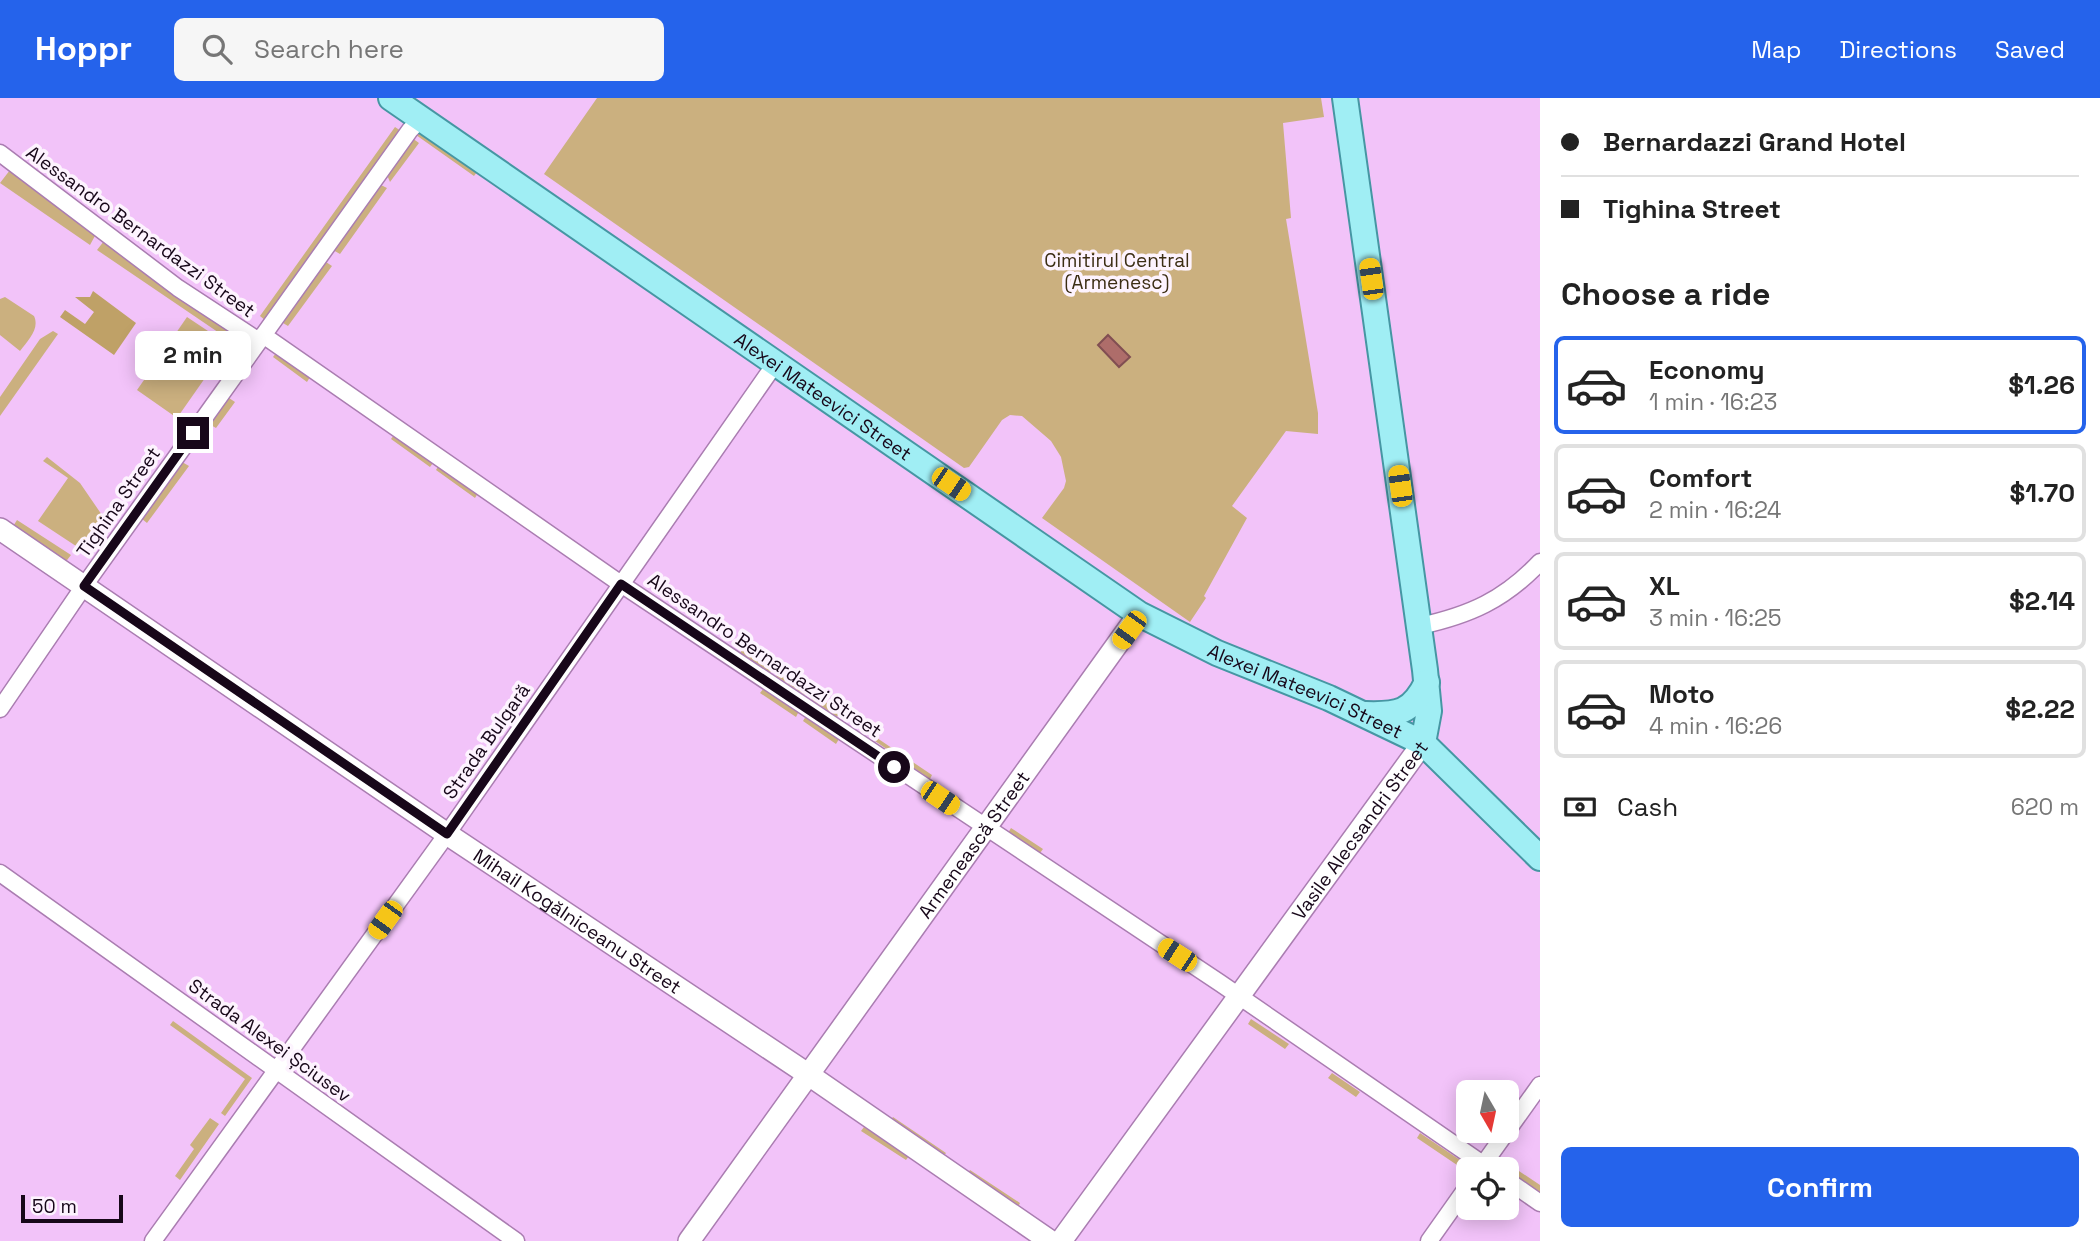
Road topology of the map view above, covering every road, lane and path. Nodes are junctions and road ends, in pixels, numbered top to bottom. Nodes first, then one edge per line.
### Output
1 (391, 98) edge
2 (1345, 98) edge
3 (421, 119) junction
4 (0, 153) edge
5 (261, 338) junction
6 (775, 364) junction
7 (0, 529) edge
8 (1540, 562) edge
9 (621, 584) junction
10 (84, 586) junction
11 (1139, 614) junction
12 (1420, 626) junction
13 (1427, 682) junction
14 (0, 709) edge
15 (1361, 714) junction
16 (1423, 743) junction
17 (985, 828) junction
18 (447, 834) junction
19 (1540, 858) edge
20 (0, 873) edge
21 (1238, 995) junction
22 (277, 1071) junction
23 (809, 1075) junction
24 (1540, 1085) edge
25 (1471, 1157) edge
26 (1492, 1157) edge
27 (1519, 1188) edge
28 (1456, 1203) edge
29 (1540, 1203) edge
30 (153, 1241) edge
31 (516, 1241) edge
32 (689, 1241) edge
33 (1050, 1241) edge
34 (1061, 1241) edge
35 (1429, 1241) edge

1 - 3 main road, Alexei Mateevici Street
2 - 12 main road, Vasile Alecsandri Street
3 - 5 street, Tighina Street
3 - 6 main road, Alexei Mateevici Street
4 - 5 street, Alessandro Bernardazzi Street
5 - 9 street, Alessandro Bernardazzi Street
5 - 10 street, Tighina Street
6 - 9 street, Strada Bulgară
6 - 11 main road, Alexei Mateevici Street
7 - 10 main road, Mihail Kogălniceanu Street
8 - 12 street
9 - 17 street, Alessandro Bernardazzi Street
9 - 18 street, Strada Bulgară
10 - 14 street, Tighina Street
10 - 18 main road, Mihail Kogălniceanu Street
11 - 15 main road, Alexei Mateevici Street
11 - 17 main road, Armenească Street
12 - 13 main road, Vasile Alecsandri Street
13 - 15 main road
13 - 16 main road, Vasile Alecsandri Street
15 - 16 main road, Alexei Mateevici Street
16 - 19 main road, Alexei Mateevici Street
16 - 21 main road, Vasile Alecsandri Street
17 - 21 street, Alessandro Bernardazzi Street
17 - 23 main road, Armenească Street
18 - 22 street, Strada Bulgară
18 - 23 main road, Mihail Kogălniceanu Street
20 - 22 street, Strada Alexei Șciusev
21 - 25 street, Alessandro Bernardazzi Street
21 - 34 main road, Vasile Alecsandri Street
22 - 30 street, Strada Bulgară
22 - 31 street, Strada Alexei Șciusev
23 - 32 main road, Armenească Street
23 - 33 main road, Mihail Kogălniceanu Street
24 - 26 street
27 - 29 street
28 - 35 street

